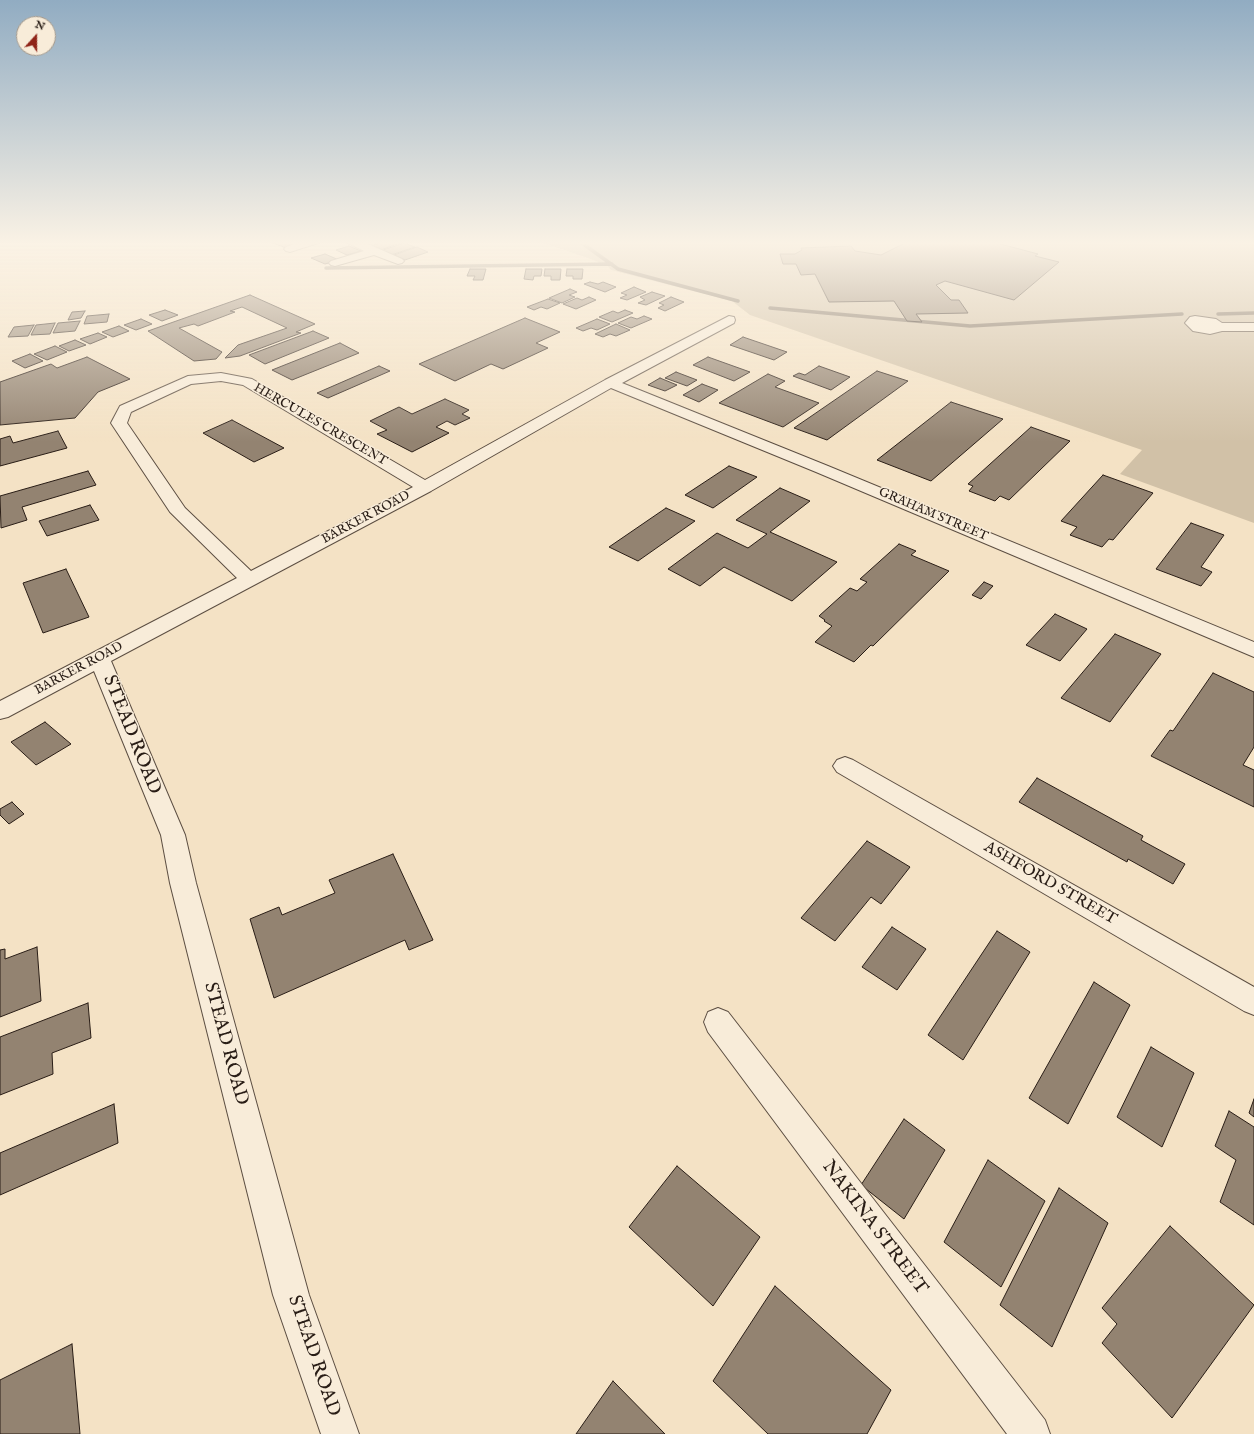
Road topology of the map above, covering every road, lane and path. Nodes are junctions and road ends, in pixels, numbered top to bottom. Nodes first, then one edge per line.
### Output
1 (728, 320) dead end
2 (1218, 326) dead end
3 (1254, 327) edge
4 (610, 383) junction
5 (425, 487) junction
6 (249, 580) junction
7 (1254, 650) edge
8 (99, 658) junction
9 (0, 711) edge
10 (845, 766) dead end
11 (1254, 1002) edge
12 (718, 1022) dead end
13 (340, 1434) edge
14 (1030, 1434) edge

1 - 4 street, BARKER ROAD
2 - 3 street
4 - 5 street, BARKER ROAD
4 - 7 street, GRAHAM STREET
5 - 6 street, BARKER ROAD
5 - 6 street, HERCULES CRESCENT
6 - 8 street, BARKER ROAD
8 - 9 street, BARKER ROAD
8 - 13 street, STEAD ROAD
10 - 11 street, ASHFORD STREET
12 - 14 street, NAKINA STREET

